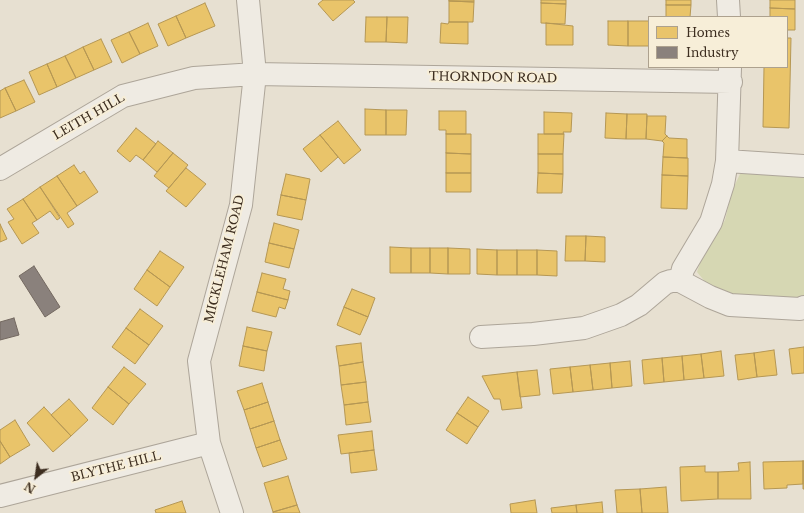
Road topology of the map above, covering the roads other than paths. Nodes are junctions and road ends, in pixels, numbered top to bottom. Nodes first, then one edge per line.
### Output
1 (248, 0) edge
2 (728, 0) edge
3 (729, 16) edge
4 (255, 74) junction
5 (730, 74) edge
6 (727, 161) junction
7 (804, 166) edge
8 (0, 169) edge
9 (680, 281) junction
10 (804, 307) edge
11 (481, 337) dead end
12 (209, 443) junction
13 (0, 496) edge
14 (232, 513) edge

1 - 4 street, MICKLEHAM ROAD
2 - 3 street
4 - 5 street, THORNDON ROAD
4 - 8 street, LEITH HILL
4 - 12 street, MICKLEHAM ROAD
5 - 6 street
6 - 7 street
6 - 9 street
9 - 10 street
9 - 11 street
12 - 13 street, BLYTHE HILL
12 - 14 street, MICKLEHAM ROAD

